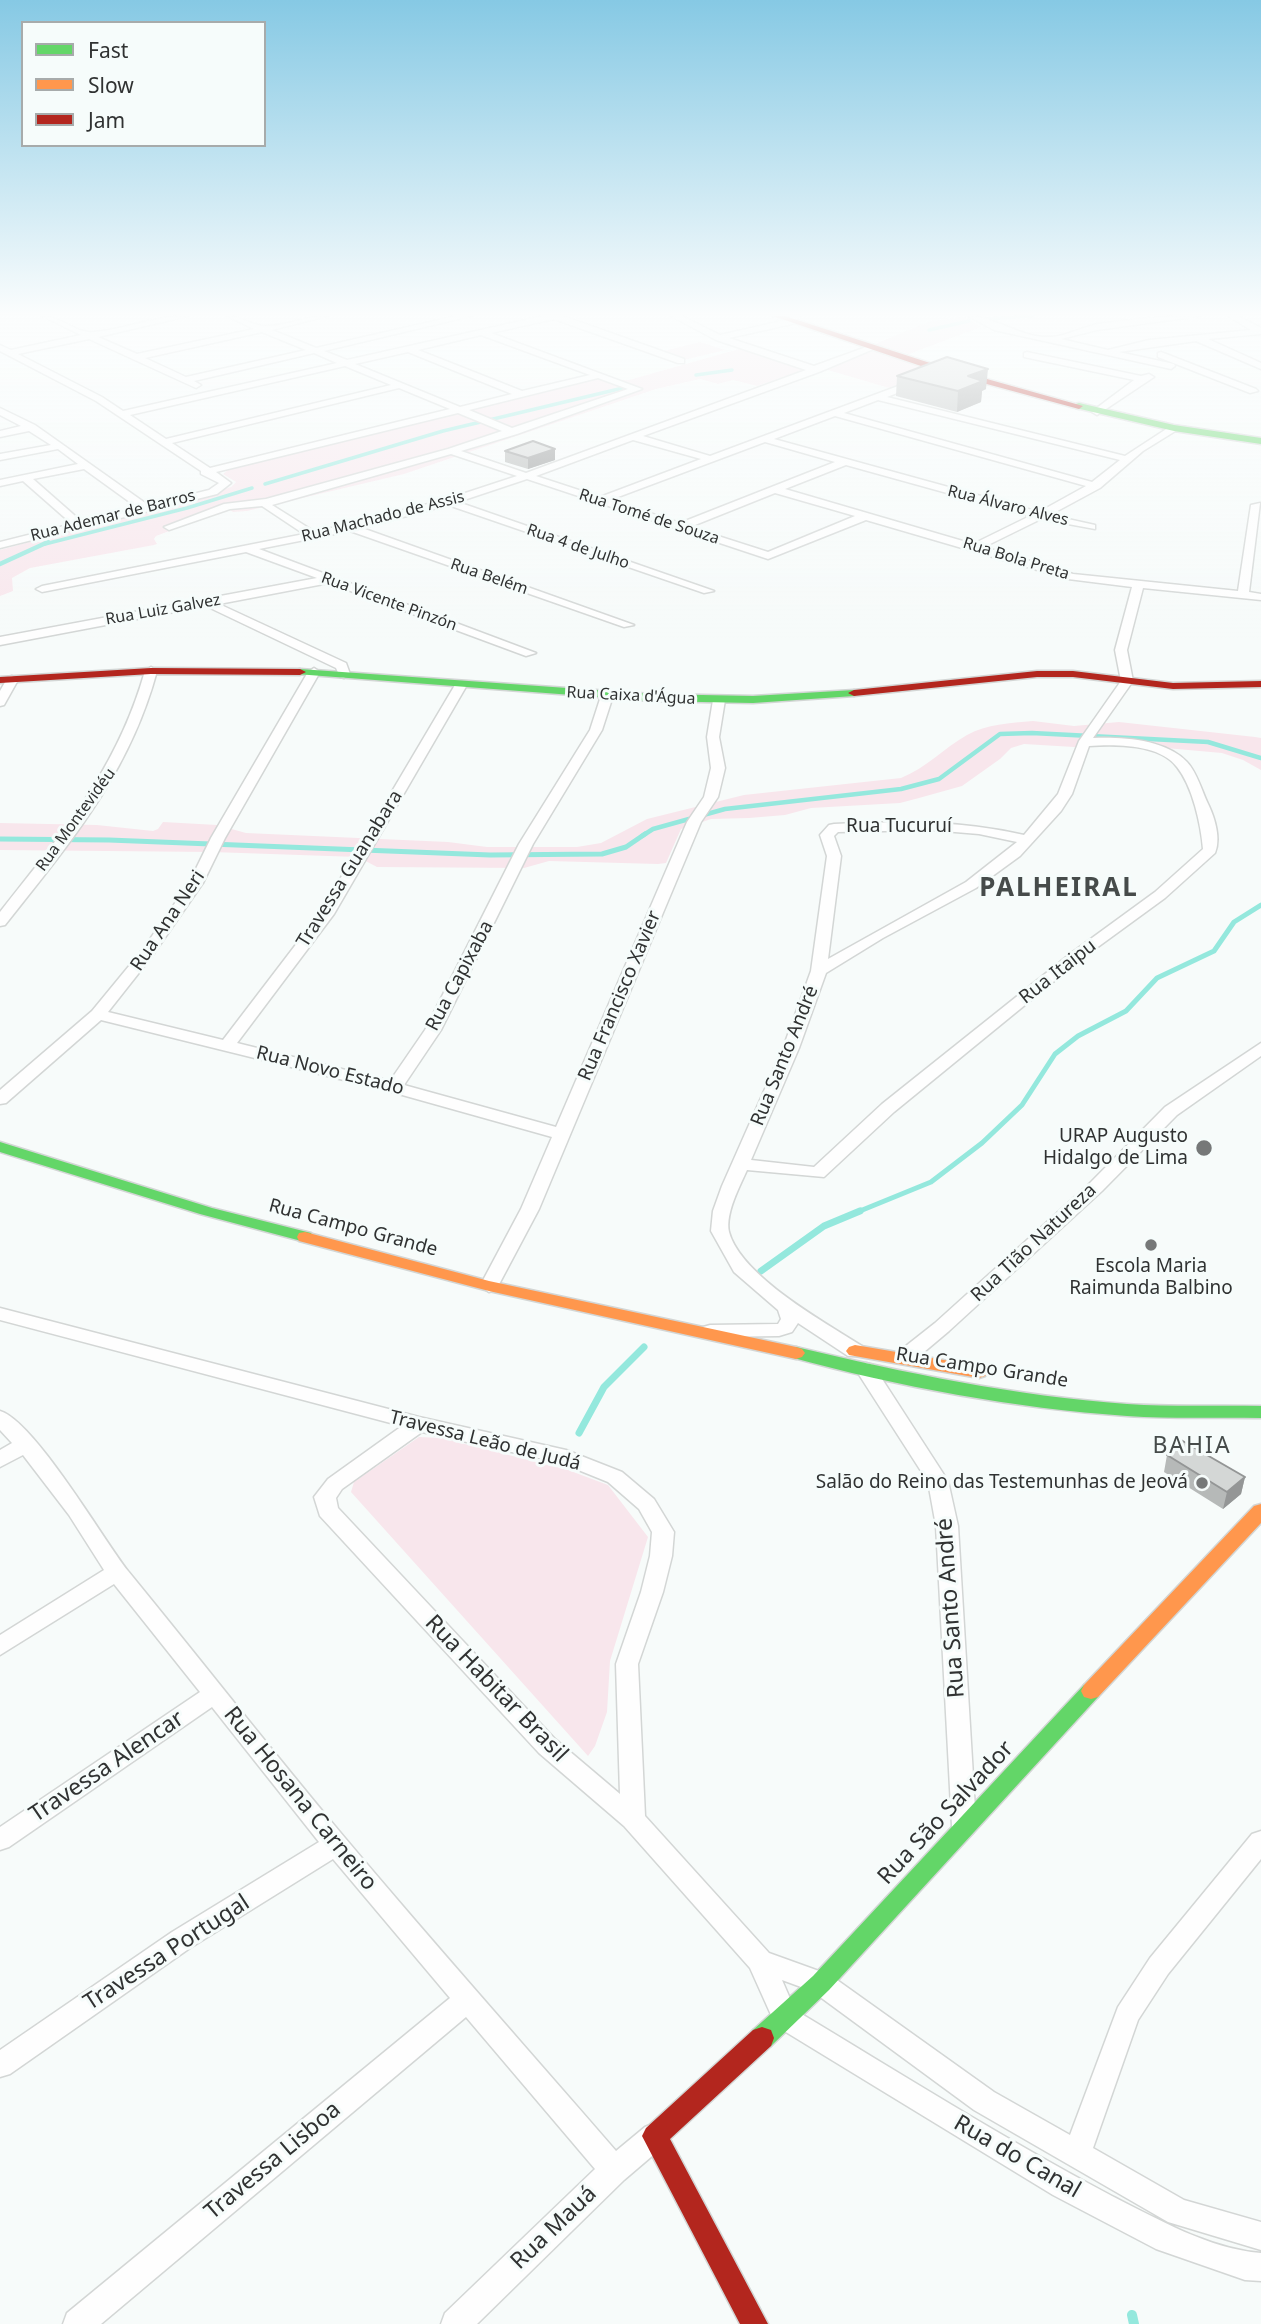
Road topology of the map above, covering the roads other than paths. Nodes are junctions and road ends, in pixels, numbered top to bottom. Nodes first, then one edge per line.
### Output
1 (27, 424) edge
2 (138, 424) edge
3 (238, 424) edge
4 (409, 424) edge
5 (491, 424) edge
6 (536, 424) edge
7 (663, 424) edge
8 (803, 424) edge
9 (875, 424) edge
10 (988, 424) edge
11 (1157, 424) edge
12 (32, 427) junction
13 (1174, 428) junction
14 (514, 432) junction
15 (0, 434) edge
16 (631, 436) junction
17 (764, 439) junction
18 (1261, 441) edge
19 (165, 442) junction
20 (60, 446) junction
21 (452, 452) junction
22 (0, 457) edge
23 (710, 459) junction
24 (1127, 459) junction
25 (844, 462) junction
26 (87, 465) junction
27 (205, 472) junction
28 (24, 477) junction
29 (524, 477) junction
30 (0, 482) edge
31 (1096, 486) junction
32 (777, 490) junction
33 (598, 501) junction
34 (267, 502) junction
35 (448, 502) junction
36 (1256, 505) dead end
37 (144, 507) junction
38 (865, 516) junction
39 (1041, 516) junction
40 (78, 524) junction
41 (169, 527) dead end
42 (680, 527) junction
43 (1091, 527) dead end
44 (351, 528) junction
45 (0, 531) edge
46 (313, 535) junction
47 (6, 543) edge
48 (975, 547) junction
49 (247, 549) junction
50 (327, 580) junction
51 (1138, 586) junction
52 (41, 589) dead end
53 (708, 591) dead end
54 (1243, 596) junction
55 (1261, 597) edge
56 (209, 603) junction
57 (628, 625) dead end
58 (0, 641) edge
59 (530, 653) dead end
60 (151, 671) junction
61 (314, 672) junction
62 (344, 674) junction
63 (6, 680) edge
64 (1128, 681) junction
65 (1261, 684) edge
66 (461, 685) junction
67 (607, 696) junction
68 (719, 700) junction
69 (0, 702) edge
70 (1086, 739) junction
71 (1027, 840) junction
72 (0, 922) edge
73 (819, 971) junction
74 (97, 1014) junction
75 (227, 1045) junction
76 (1261, 1048) edge
77 (394, 1087) junction
78 (0, 1099) edge
79 (561, 1134) junction
80 (0, 1147) edge
81 (741, 1164) junction
82 (489, 1286) junction
83 (787, 1307) junction
84 (0, 1314) edge
85 (700, 1331) junction
86 (904, 1358) junction
87 (860, 1361) junction
88 (996, 1375) dead end
89 (1062, 1387) dead end
90 (1261, 1397) edge
91 (1261, 1412) edge
92 (0, 1418) edge
93 (419, 1424) junction
94 (25, 1444) junction
95 (0, 1460) edge
96 (1261, 1511) edge
97 (117, 1572) junction
98 (0, 1646) edge
99 (214, 1694) junction
100 (633, 1819) junction
101 (964, 1826) junction
102 (0, 1840) edge
103 (1261, 1840) edge
104 (336, 1845) junction
105 (760, 1961) junction
106 (821, 1983) junction
107 (468, 1999) junction
108 (785, 2018) junction
109 (0, 2065) edge
110 (655, 2136) junction
111 (1077, 2154) junction
112 (614, 2170) junction
113 (1261, 2236) edge
114 (1261, 2267) edge
115 (78, 2324) edge
116 (456, 2324) edge
117 (755, 2324) edge

1 - 12 street
2 - 19 street
3 - 19 street
4 - 27 street
5 - 14 street
6 - 14 street
7 - 16 street, Rua Machado de Assis
8 - 17 street
9 - 31 street
10 - 24 street
11 - 13 street
12 - 15 street
12 - 20 street
13 - 18 street
13 - 24 street
14 - 21 street
16 - 23 street
16 - 29 street, Rua Machado de Assis
17 - 23 street
17 - 25 street, Rua Álvaro Alves
19 - 27 street
20 - 22 street
20 - 26 street
21 - 29 street, Rua Tomé de Souza
21 - 34 street
23 - 33 street
24 - 31 street
25 - 32 street
25 - 39 street, Rua Álvaro Alves
26 - 28 street
26 - 37 street
27 - 37 street, Rua Ademar de Barros
28 - 30 street
28 - 40 street
29 - 33 street, Rua Tomé de Souza
29 - 35 street, Rua Machado de Assis
31 - 39 street
32 - 38 street, Rua Bola Preta
32 - 42 street
33 - 42 street, Rua Tomé de Souza
34 - 41 street
34 - 46 street
35 - 44 street, Rua Machado de Assis
35 - 53 street, Rua 4 de Julho
36 - 54 street
37 - 40 street, Rua Ademar de Barros
38 - 42 street, Rua Tomé de Souza
38 - 48 street, Rua Bola Preta
39 - 43 street, Rua Álvaro Alves
39 - 48 street
40 - 47 street, Rua Ademar de Barros
44 - 46 street, Rua Machado de Assis
44 - 57 street, Rua Belém
45 - 47 street
46 - 49 street, Rua Machado de Assis
48 - 51 street, Rua Bola Preta
49 - 50 street, Rua Vicente Pinzón
49 - 52 street, Rua Machado de Assis
50 - 56 street, Rua Luiz Galvez
50 - 59 street, Rua Vicente Pinzón
51 - 54 street, Rua Bola Preta
51 - 64 street
54 - 55 street, Rua Bola Preta
56 - 58 street, Rua Luiz Galvez
56 - 62 street
60 - 61 street, Rua Caixa d'Água
60 - 63 street, Rua Caixa d'Água
60 - 72 street, Rua Montevidéu
61 - 62 street, Rua Caixa d'Água
61 - 74 street, Rua Ana Neri
62 - 66 street, Rua Caixa d'Água
63 - 69 street
64 - 65 street, Rua Caixa d'Água
64 - 68 street, Rua Caixa d'Água
64 - 70 street, Rua Santo André
66 - 67 street, Rua Caixa d'Água
66 - 75 street, Travessa Guanabara
67 - 68 street, Rua Caixa d'Água
67 - 77 street, Rua Capixaba
68 - 79 street, Rua Francisco Xavier
70 - 71 street, Rua Santo André
70 - 81 street, Rua Itaipu
71 - 73 street, Rua Santo André
71 - 73 street, Rua Tucuruí
73 - 81 street, Rua Santo André
74 - 75 street, Rua Novo Estado
74 - 78 street, Rua Ana Neri
75 - 77 street, Rua Novo Estado
76 - 86 street, Rua Tião Natureza
77 - 79 street, Rua Novo Estado
79 - 82 street, Rua Francisco Xavier
80 - 82 street, Rua Campo Grande
81 - 83 street, Rua Santo André
82 - 85 street, Rua Campo Grande
83 - 85 street
83 - 87 street, Rua Santo André
84 - 93 street, Travessa Leão de Judá
85 - 87 street, Rua Campo Grande
86 - 87 street, Rua Campo Grande
86 - 88 street, Rua Campo Grande
87 - 91 street, Rua Campo Grande
87 - 101 street, Rua Santo André
89 - 90 street, Rua Campo Grande
92 - 94 street, Rua Hosana Carneiro
93 - 100 street, Rua Habitar Brasil
93 - 100 street, Travessa Leão de Judá
94 - 95 street
94 - 97 street, Rua Hosana Carneiro
96 - 101 street, Rua São Salvador
97 - 98 street
97 - 99 street, Rua Hosana Carneiro
99 - 102 street, Travessa Alencar
99 - 104 street, Rua Hosana Carneiro
100 - 105 street, Rua Habitar Brasil
101 - 106 street, Rua São Salvador
103 - 111 street
104 - 107 street, Rua Hosana Carneiro
104 - 109 street, Travessa Portugal
105 - 106 street, Rua Habitar Brasil
105 - 108 street, Rua Habitar Brasil
106 - 108 street, Rua São Salvador
106 - 111 street, Rua do Canal
107 - 112 street, Rua Hosana Carneiro
107 - 115 street, Travessa Lisboa
108 - 110 street, Rua São Salvador
108 - 114 street, Rua do Canal
110 - 112 street, Rua Mauá
110 - 117 street
111 - 113 street, Rua do Canal
112 - 116 street, Rua Mauá

